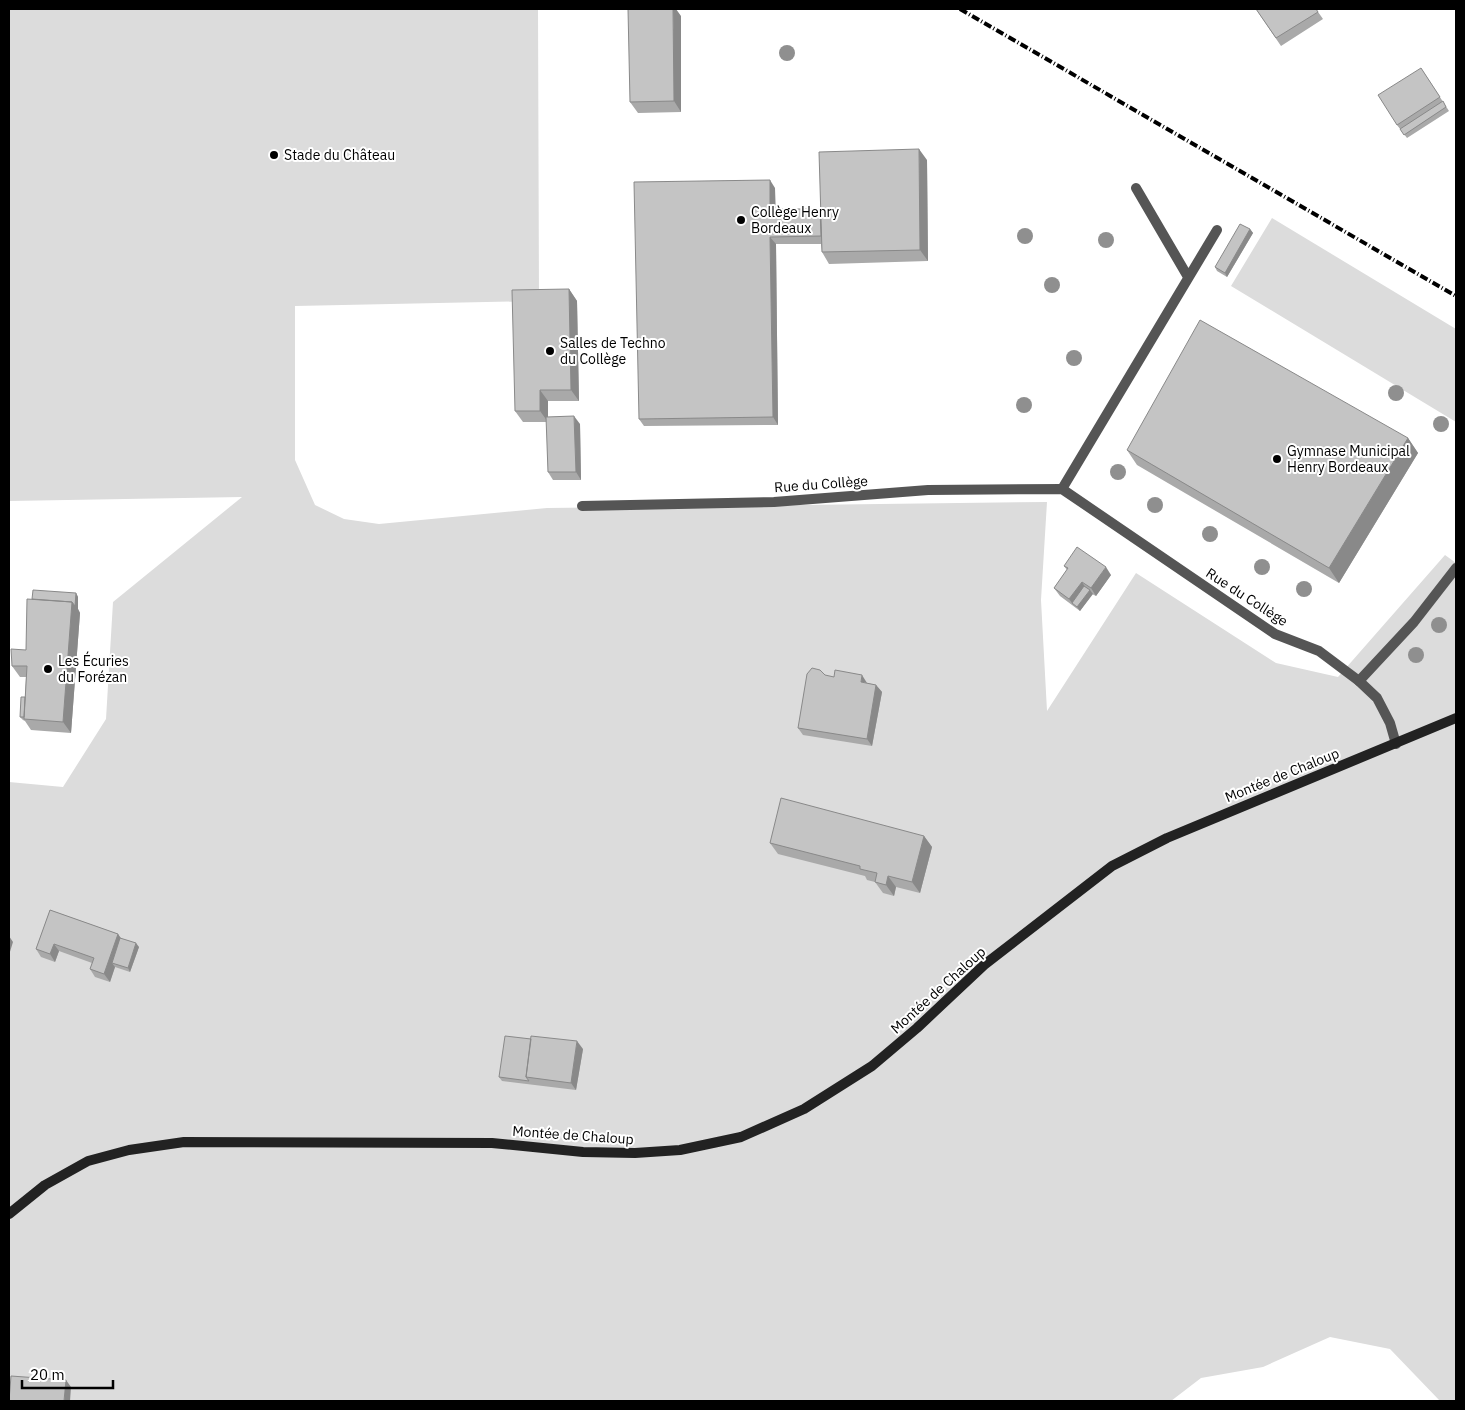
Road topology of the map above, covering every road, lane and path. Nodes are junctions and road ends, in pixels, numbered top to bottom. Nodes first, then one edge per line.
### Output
1 (1136, 188) dead end
2 (1217, 230) dead end
3 (1188, 277) junction
4 (1062, 489) junction
5 (582, 506) dead end
6 (1456, 568) edge
7 (1359, 681) junction
8 (1456, 718) edge
9 (1396, 744) junction
10 (9, 1214) edge

1 - 3 street
2 - 3 street
3 - 4 street
4 - 5 street, Rue du Collège
4 - 7 street, Rue du Collège
6 - 7 street
7 - 9 street, Rue du Collège
8 - 9 main road, Montée de Chaloup
9 - 10 main road, Montée de Chaloup

